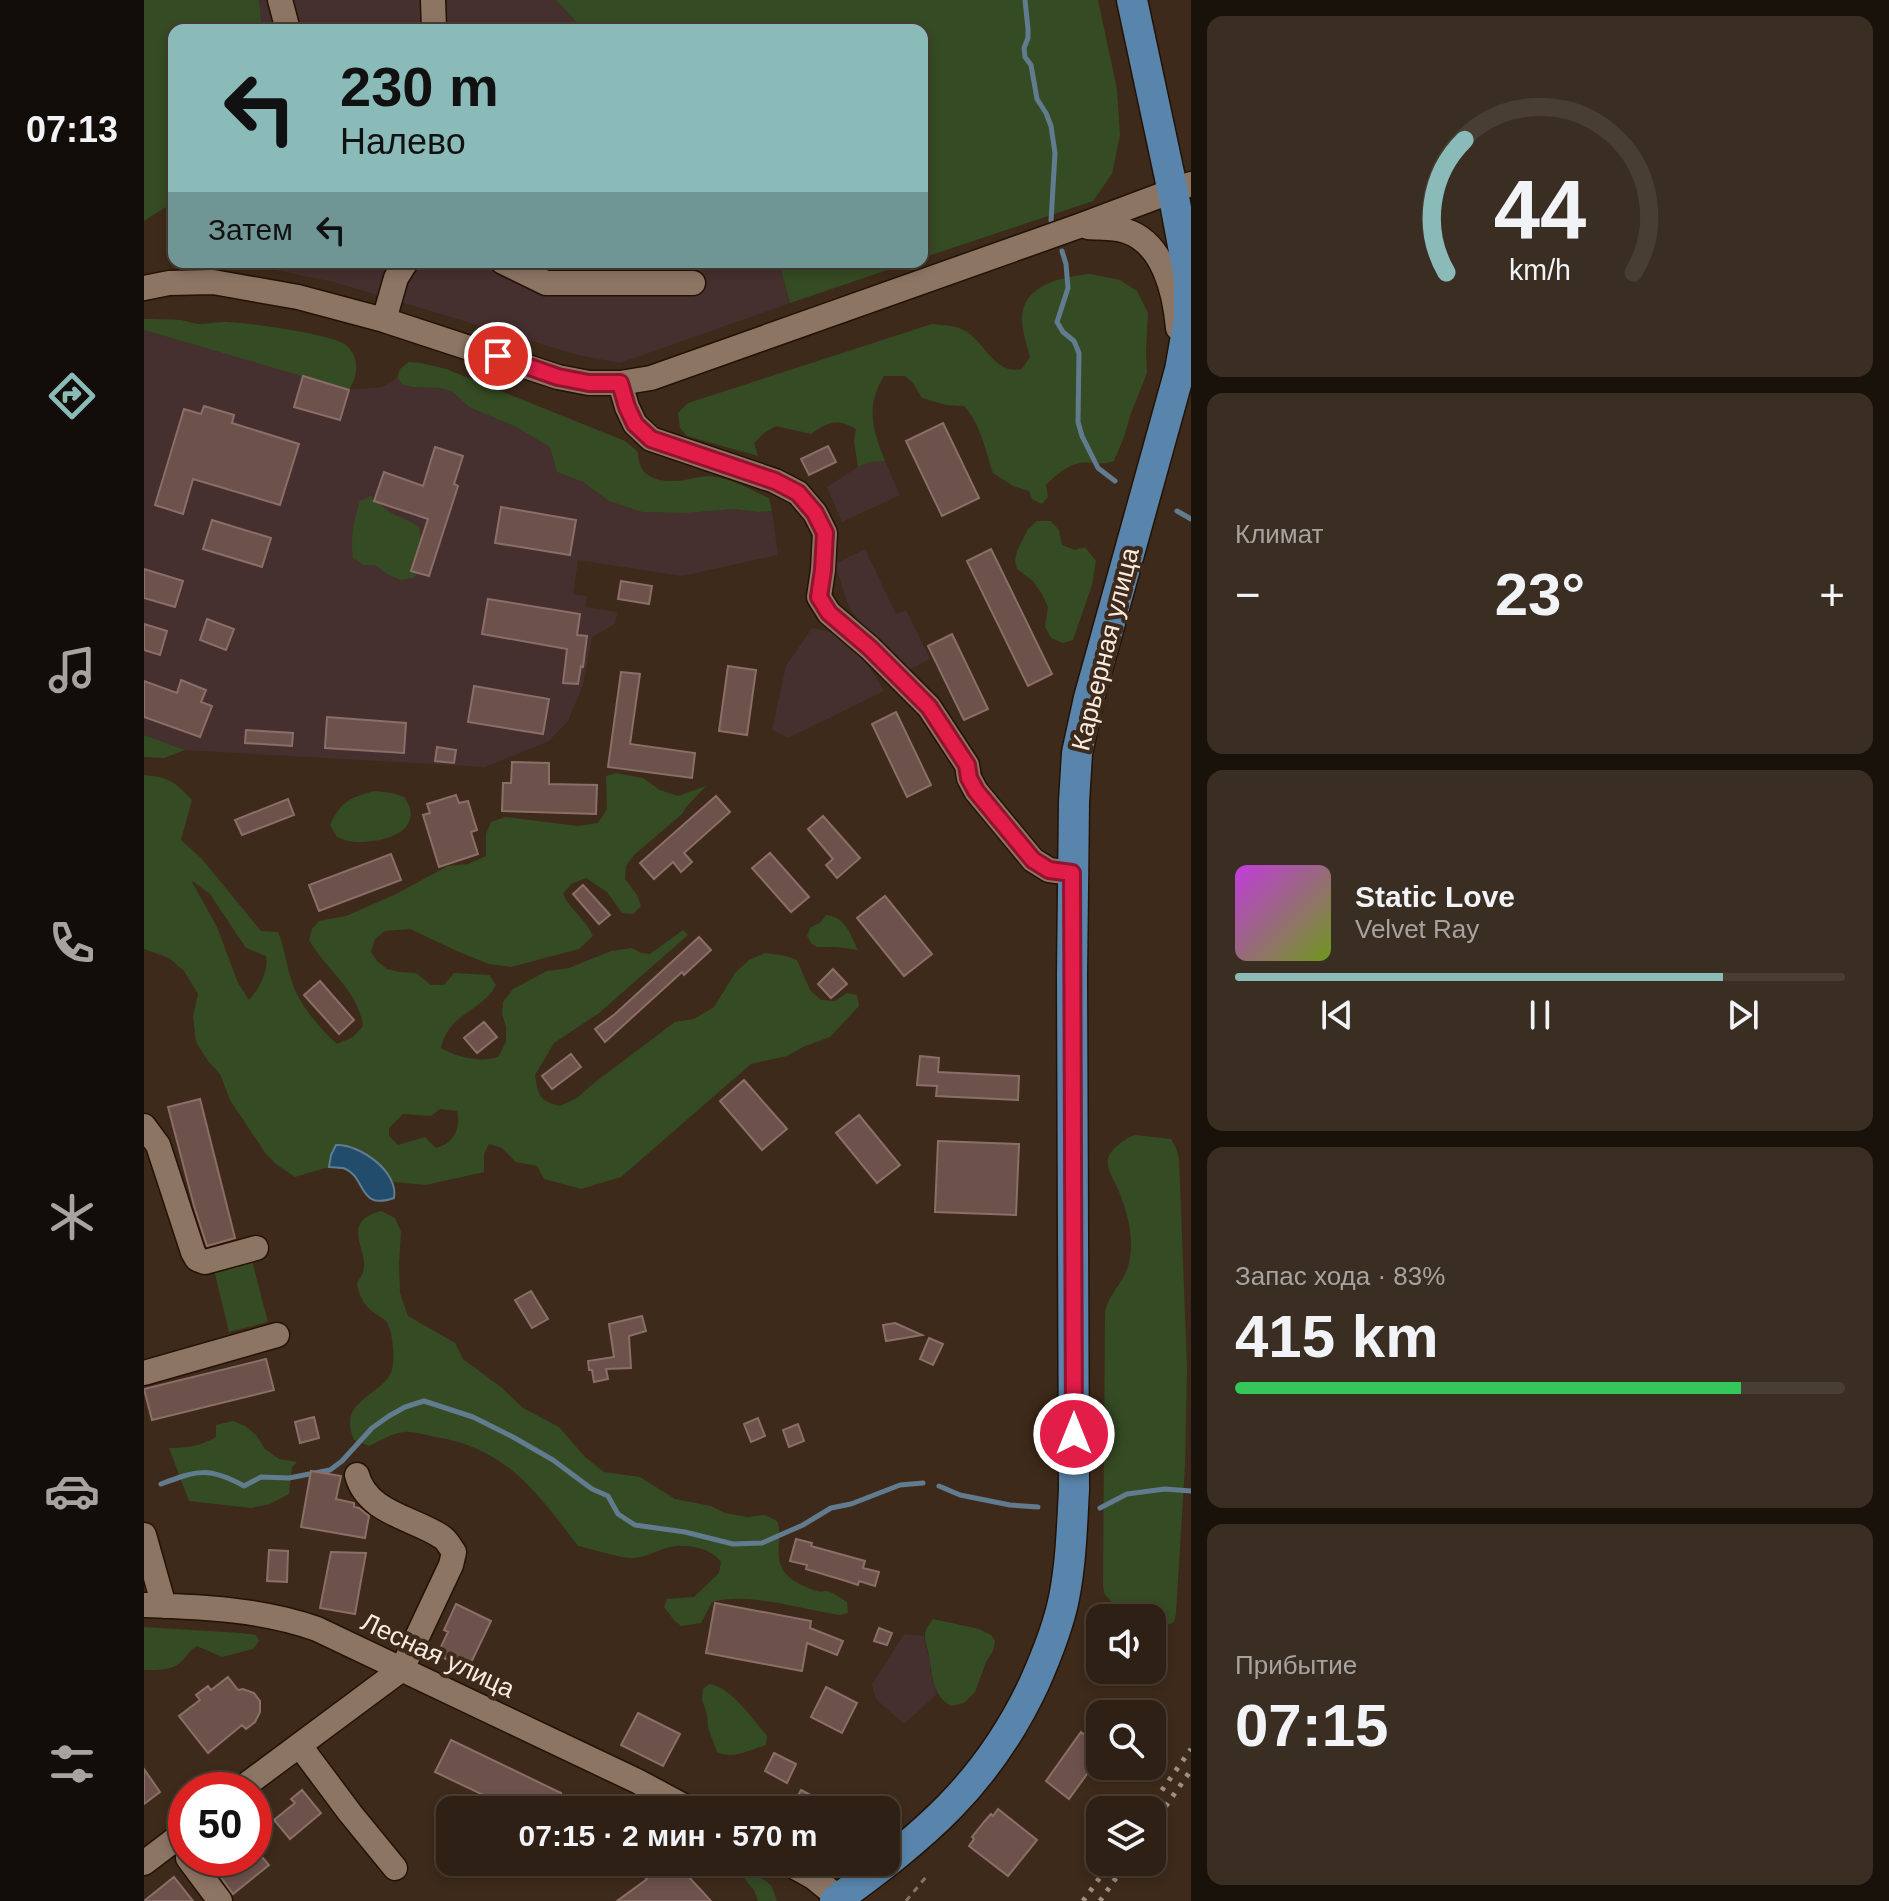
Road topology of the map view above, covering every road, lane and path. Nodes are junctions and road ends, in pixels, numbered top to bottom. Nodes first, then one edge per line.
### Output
1 (280, 0) edge
2 (433, 0) edge
3 (1132, 0) edge
4 (286, 24) edge
5 (434, 24) edge
6 (1182, 188) edge
7 (1079, 226) junction
8 (223, 268) edge
9 (402, 268) edge
10 (515, 268) edge
11 (213, 282) junction
12 (693, 283) dead end
13 (144, 288) edge
14 (384, 320) junction
15 (1191, 336) edge
16 (1180, 370) junction
17 (620, 383) junction
18 (1072, 873) junction
19 (144, 1126) edge
20 (256, 1248) dead end
21 (277, 1335) dead end
22 (144, 1373) edge
23 (357, 1475) dead end
24 (144, 1535) edge
25 (154, 1605) edge
26 (402, 1669) junction
27 (300, 1746) junction
28 (264, 1772) edge
29 (665, 1796) edge
30 (168, 1853) edge
31 (144, 1863) edge
32 (395, 1868) dead end
33 (204, 1876) edge
34 (811, 1876) edge
35 (926, 1877) dead end
36 (839, 1900) edge
37 (220, 1901) edge
38 (906, 1901) edge

1 - 4 street
2 - 5 street
3 - 6 main road, Карьерная улица
6 - 7 street
6 - 16 main road, Карьерная улица
7 - 16 street
7 - 17 street
8 - 11 street
9 - 14 street
10 - 12 street
11 - 13 street
11 - 14 street
14 - 17 street
15 - 16 street
16 - 18 main road, Карьерная улица
17 - 18 street
18 - 36 main road, Карьерная улица
19 - 20 street
21 - 22 street
23 - 26 street
24 - 25 street
25 - 26 street, Лесная улица
26 - 27 street
26 - 29 street, Лесная улица
27 - 28 street
27 - 32 street
30 - 31 street
33 - 37 street
34 - 36 street
35 - 38 path

